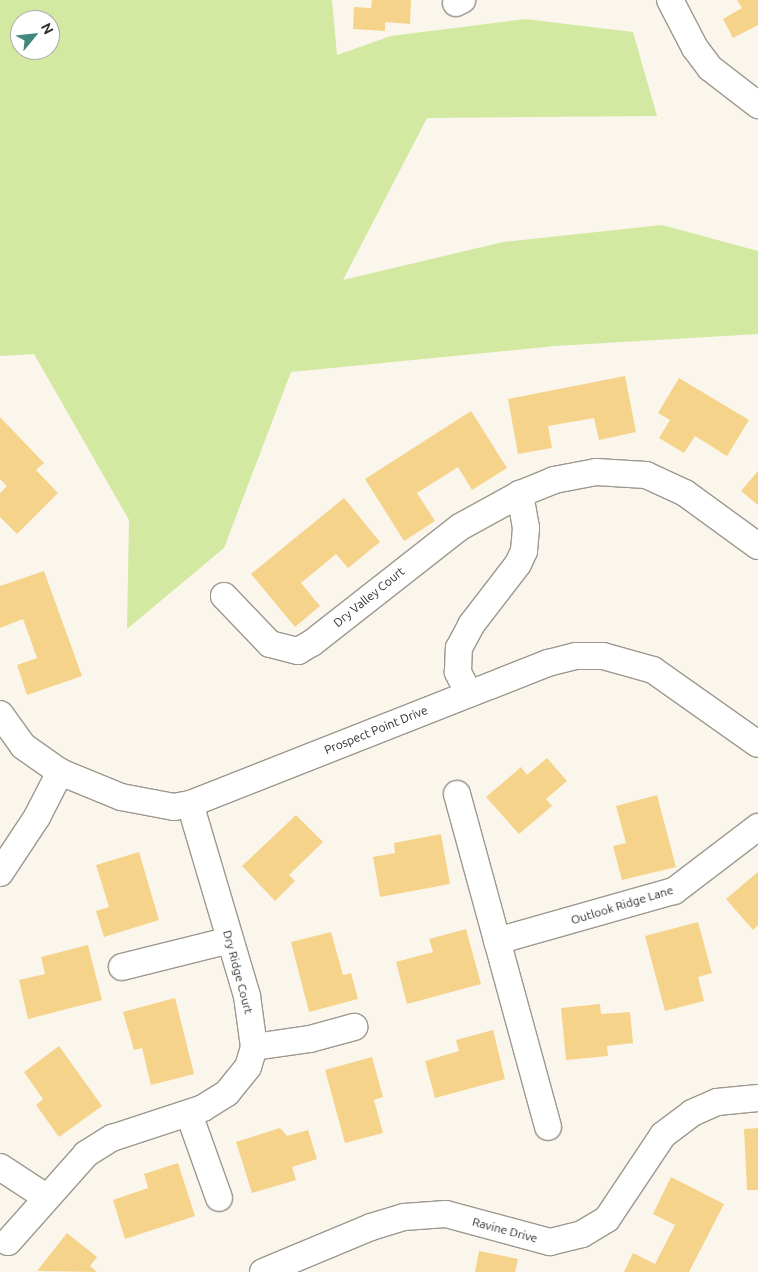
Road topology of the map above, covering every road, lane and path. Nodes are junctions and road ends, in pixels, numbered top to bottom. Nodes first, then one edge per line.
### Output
1 (670, 0) edge
2 (758, 105) edge
3 (520, 494) junction
4 (758, 546) edge
5 (224, 596) dead end
6 (469, 694) junction
7 (2, 722) edge
8 (758, 744) edge
9 (60, 772) junction
10 (458, 794) dead end
11 (190, 804) junction
12 (758, 827) edge
13 (0, 873) edge
14 (230, 940) junction
15 (497, 941) junction
16 (122, 967) dead end
17 (354, 1027) dead end
18 (254, 1047) junction
19 (758, 1098) edge
20 (189, 1114) junction
21 (548, 1127) dead end
22 (0, 1167) edge
23 (46, 1197) junction
24 (219, 1198) dead end
25 (8, 1242) dead end
26 (263, 1272) edge

1 - 2 street
3 - 4 street, Dry Valley Court
3 - 5 street, Dry Valley Court
3 - 6 street
6 - 8 street, Prospect Point Drive
6 - 11 street, Prospect Point Drive
7 - 9 street, Prospect Point Drive
9 - 11 street, Prospect Point Drive
9 - 13 street
10 - 15 street
11 - 14 street, Dry Ridge Court
12 - 15 street, Outlook Ridge Lane
14 - 16 street
14 - 18 street, Dry Ridge Court
15 - 21 street
17 - 18 street
18 - 20 street, Dry Ridge Court
19 - 26 street, Ravine Drive
20 - 23 street, Dry Ridge Court
20 - 24 street
22 - 23 street
23 - 25 street, Dry Ridge Court

